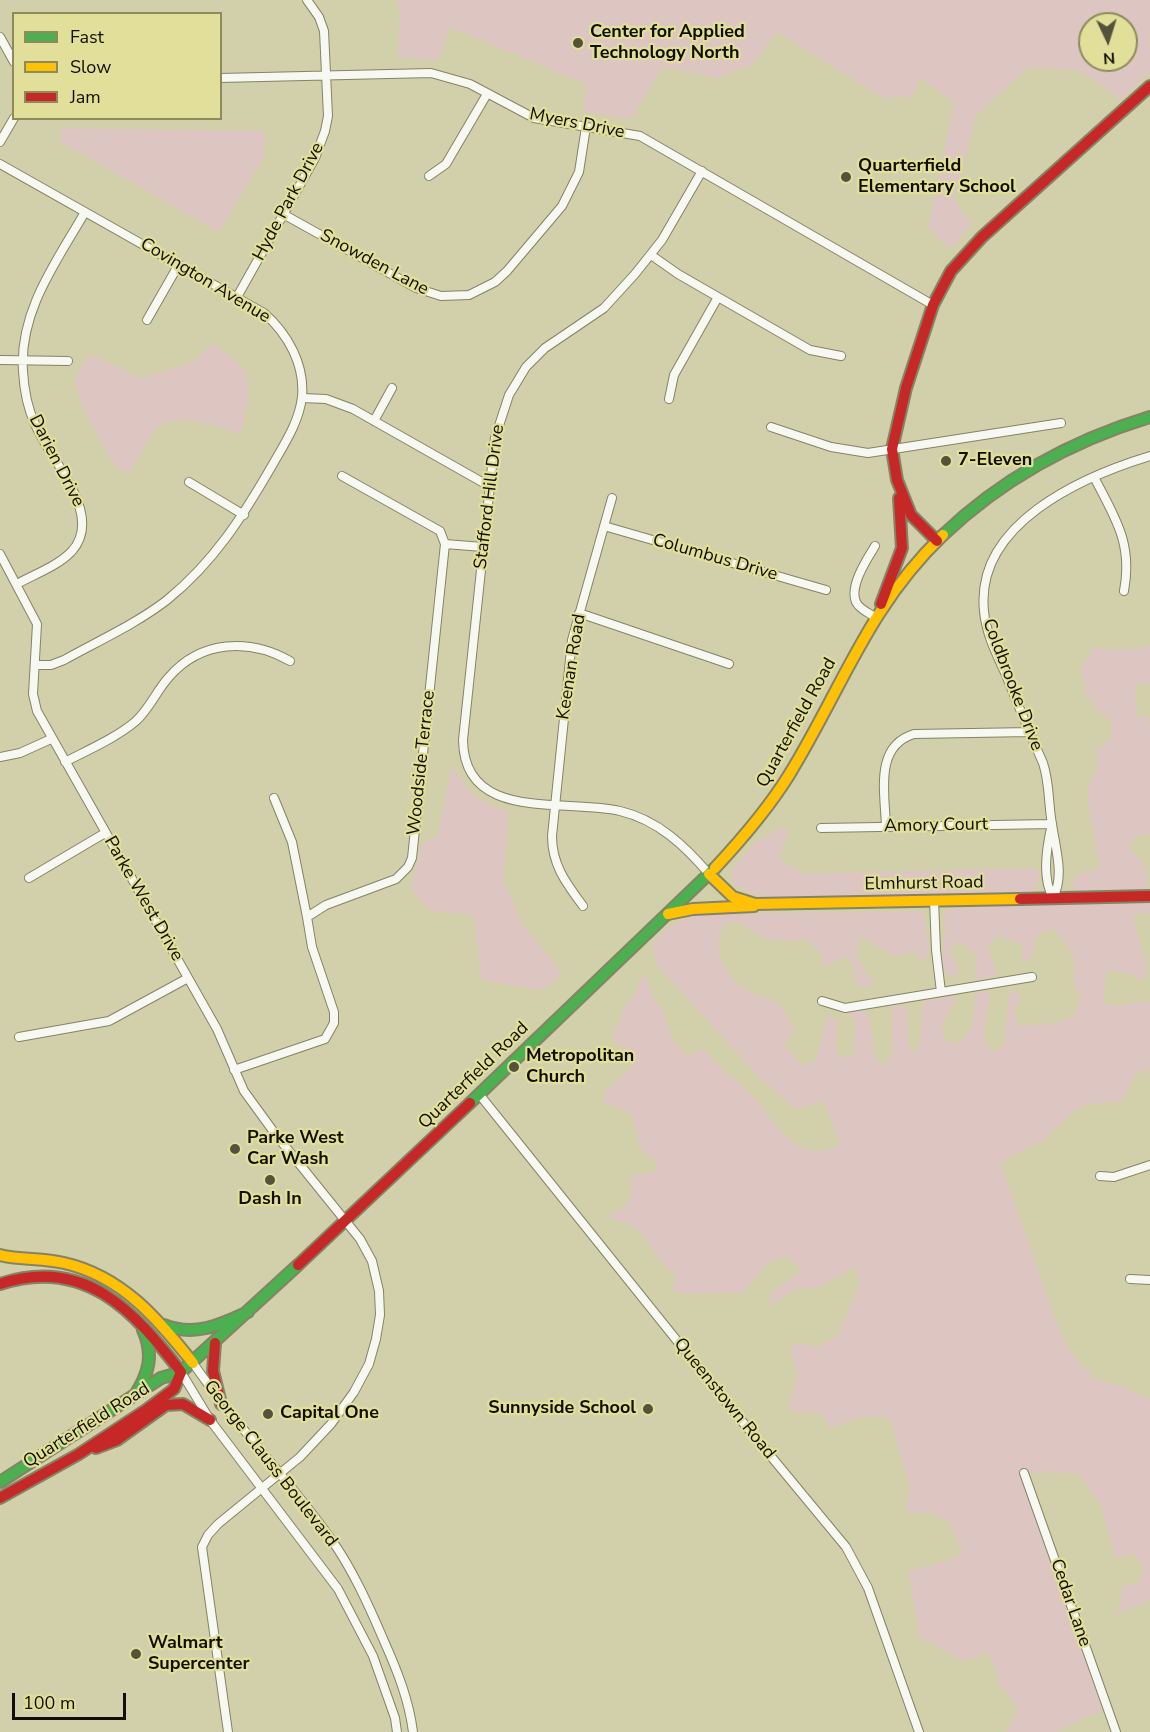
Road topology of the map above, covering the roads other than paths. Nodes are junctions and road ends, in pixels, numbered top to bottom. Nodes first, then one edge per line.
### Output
1 (307, 0) edge
2 (0, 37) edge
3 (12, 58) edge
4 (327, 74) junction
5 (222, 78) edge
6 (1150, 86) edge
7 (486, 94) junction
8 (13, 120) edge
9 (586, 127) junction
10 (0, 142) edge
11 (0, 164) edge
12 (702, 171) junction
13 (429, 176) dead end
14 (85, 212) junction
15 (283, 214) junction
16 (651, 255) junction
17 (179, 264) junction
18 (237, 297) junction
19 (718, 297) junction
20 (933, 305) junction
21 (147, 320) dead end
22 (841, 356) dead end
23 (0, 360) edge
24 (22, 360) junction
25 (68, 361) dead end
26 (392, 388) dead end
27 (302, 398) junction
28 (669, 399) dead end
29 (1150, 417) edge
30 (374, 421) junction
31 (1061, 423) dead end
32 (771, 427) dead end
33 (892, 449) junction
34 (1150, 456) edge
35 (342, 477) dead end
36 (1094, 477) junction
37 (897, 480) junction
38 (189, 482) dead end
39 (489, 486) junction
40 (612, 498) dead end
41 (244, 515) junction
42 (604, 526) junction
43 (937, 542) junction
44 (445, 544) junction
45 (875, 546) dead end
46 (483, 547) junction
47 (0, 554) edge
48 (17, 584) junction
49 (826, 590) dead end
50 (1124, 591) dead end
51 (579, 613) junction
52 (877, 614) junction
53 (290, 661) dead end
54 (729, 664) dead end
55 (35, 665) junction
56 (1030, 732) junction
57 (51, 738) junction
58 (0, 757) edge
59 (65, 762) junction
60 (274, 798) dead end
61 (555, 804) junction
62 (1052, 824) junction
63 (886, 826) junction
64 (821, 828) dead end
65 (105, 833) junction
66 (710, 874) junction
67 (29, 878) dead end
68 (1150, 896) edge
69 (1053, 897) junction
70 (934, 900) junction
71 (768, 904) junction
72 (583, 906) dead end
73 (668, 914) junction
74 (307, 917) junction
75 (1032, 977) dead end
76 (188, 978) junction
77 (941, 992) junction
78 (822, 1001) dead end
79 (19, 1037) dead end
80 (234, 1070) junction
81 (479, 1094) junction
82 (1150, 1165) edge
83 (1100, 1176) dead end
84 (345, 1221) junction
85 (0, 1256) edge
86 (1130, 1279) dead end
87 (1150, 1280) edge
88 (0, 1284) edge
89 (248, 1312) junction
90 (135, 1315) junction
91 (162, 1324) junction
92 (215, 1343) junction
93 (192, 1363) junction
94 (181, 1372) junction
95 (135, 1395) junction
96 (221, 1404) junction
97 (210, 1420) junction
98 (79, 1454) junction
99 (1024, 1473) dead end
100 (280, 1475) junction
101 (0, 1482) edge
102 (263, 1488) junction
103 (0, 1498) edge
104 (228, 1732) edge
105 (398, 1732) edge
106 (413, 1732) edge
107 (919, 1732) edge
108 (1116, 1732) edge

1 - 4 street, Hyde Park Drive
2 - 3 street
4 - 5 street, Myers Drive
4 - 7 street, Myers Drive
4 - 15 street, Hyde Park Drive
6 - 20 main road
7 - 9 street, Myers Drive
7 - 13 street
8 - 10 street
9 - 12 street, Myers Drive
9 - 15 street, Snowden Lane
11 - 14 street, Covington Avenue
12 - 16 street, Stafford Hill Drive
12 - 20 street, Myers Drive
14 - 17 street, Covington Avenue
14 - 24 street, Darien Drive
15 - 18 street, Hyde Park Drive
16 - 19 street
16 - 39 street, Stafford Hill Drive
17 - 18 street, Covington Avenue
17 - 21 street
18 - 27 street, Covington Avenue
19 - 22 street
19 - 28 street
20 - 33 main road
23 - 24 street
24 - 25 street
24 - 48 street, Darien Drive
26 - 30 street
27 - 30 street
27 - 41 street, Covington Avenue
29 - 43 main road, Quarterfield Road
30 - 39 street
31 - 33 street
32 - 33 street
33 - 37 main road
34 - 36 street, Coldbrooke Drive
35 - 44 street
36 - 50 street
36 - 56 street, Coldbrooke Drive
37 - 43 main road
37 - 52 main road
38 - 41 street
39 - 46 street, Stafford Hill Drive
40 - 42 street, Keenan Road
41 - 55 street, Covington Avenue
42 - 49 street, Columbus Drive
42 - 51 street, Keenan Road
43 - 52 main road, Quarterfield Road
44 - 46 street
44 - 74 street, Woodside Terrace
45 - 52 street
46 - 61 street, Stafford Hill Drive
47 - 48 street, Parke West Drive
48 - 55 street, Parke West Drive
51 - 54 street
51 - 61 street, Keenan Road
52 - 66 main road, Quarterfield Road
53 - 59 street
55 - 57 street, Parke West Drive
56 - 62 street, Coldbrooke Drive
56 - 63 street
57 - 58 street
57 - 59 street, Parke West Drive
59 - 65 street, Parke West Drive
60 - 74 street
61 - 66 street
61 - 72 street, Keenan Road
62 - 63 street, Amory Court
62 - 69 street, Coldbrooke Drive
63 - 64 street, Amory Court
65 - 67 street
65 - 76 street, Parke West Drive
66 - 71 main road, Elmhurst Road
66 - 73 main road, Quarterfield Road
68 - 69 main road, Elmhurst Road
69 - 70 main road, Elmhurst Road
70 - 71 main road, Elmhurst Road
70 - 77 street
71 - 73 main road
73 - 81 main road, Quarterfield Road
74 - 80 street
75 - 77 street
76 - 79 street
76 - 80 street, Parke West Drive
77 - 78 street
80 - 84 street, Parke West Drive
81 - 84 main road, Quarterfield Road
81 - 107 street, Queenstown Road
82 - 83 street
84 - 89 main road, Quarterfield Road
84 - 100 street, Parke West Drive
85 - 91 main road
86 - 87 street
88 - 90 main road
89 - 91 main road
89 - 92 main road, Quarterfield Road
90 - 94 main road
90 - 95 main road
91 - 93 main road
92 - 93 main road, Quarterfield Road
92 - 96 main road
93 - 94 main road, Quarterfield Road
93 - 96 street, George Clauss Boulevard
94 - 95 main road, Quarterfield Road
94 - 97 street, George Clauss Boulevard
94 - 98 main road, Quarterfield Road
95 - 101 main road, Quarterfield Road
96 - 100 street, George Clauss Boulevard
97 - 98 main road
97 - 102 street, George Clauss Boulevard
98 - 103 main road, Quarterfield Road
99 - 108 street, Cedar Lane
100 - 102 street, Parke West Drive
100 - 106 street, George Clauss Boulevard
102 - 104 street, Parke West Drive
102 - 105 street, George Clauss Boulevard

